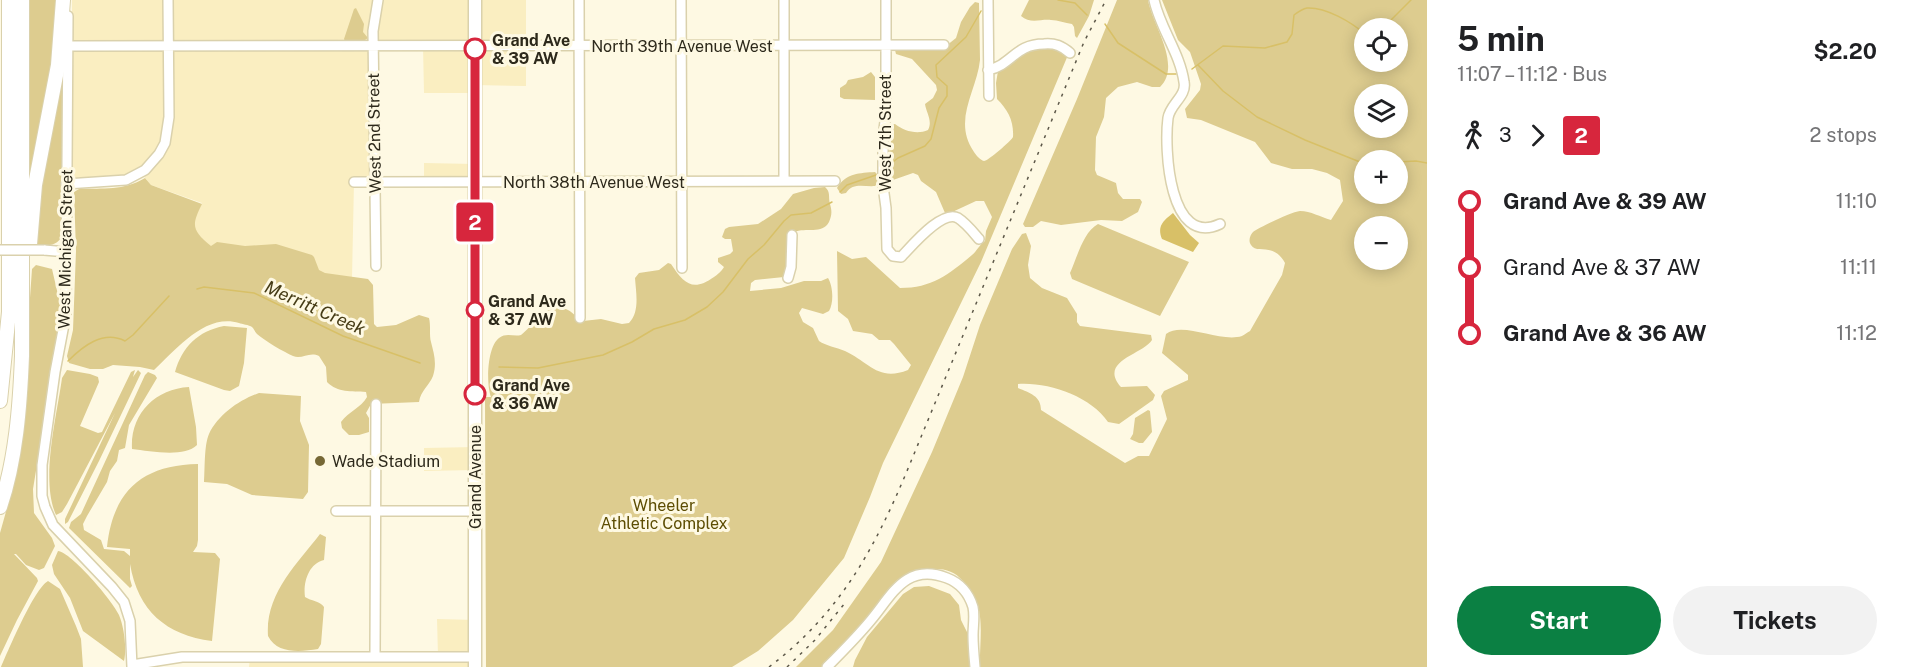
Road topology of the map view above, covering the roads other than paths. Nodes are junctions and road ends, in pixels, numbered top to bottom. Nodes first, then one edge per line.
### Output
1 (9, 0) edge
2 (22, 0) edge
3 (65, 0) edge
4 (168, 0) edge
5 (378, 0) edge
6 (475, 0) edge
7 (579, 0) edge
8 (681, 0) edge
9 (784, 0) edge
10 (886, 0) edge
11 (988, 0) edge
12 (1154, 0) edge
13 (475, 45) junction
14 (784, 45) junction
15 (886, 45) junction
16 (944, 45) dead end
17 (68, 46) junction
18 (168, 46) junction
19 (372, 46) junction
20 (579, 46) junction
21 (681, 46) junction
22 (1070, 53) dead end
23 (988, 70) junction
24 (990, 96) dead end
25 (0, 138) edge
26 (784, 181) junction
27 (835, 181) dead end
28 (354, 182) dead end
29 (376, 182) junction
30 (580, 182) junction
31 (682, 182) junction
32 (475, 183) junction
33 (66, 184) junction
34 (9, 200) junction
35 (1220, 224) dead end
36 (792, 235) dead end
37 (979, 239) dead end
38 (0, 250) edge
39 (67, 252) junction
40 (376, 266) dead end
41 (682, 268) dead end
42 (788, 278) dead end
43 (22, 314) junction
44 (580, 318) dead end
45 (0, 401) edge
46 (376, 404) dead end
47 (0, 507) edge
48 (336, 511) dead end
49 (376, 511) junction
50 (475, 511) junction
51 (375, 657) junction
52 (475, 662) edge
53 (132, 666) edge
54 (826, 667) edge
55 (975, 667) edge

1 - 34 highway
2 - 43 highway
3 - 17 street, West Michigan Street
3 - 43 highway
4 - 18 street
5 - 19 street, West 2nd Street
6 - 13 main road, Grand Avenue
7 - 20 street
8 - 21 street
9 - 14 street
10 - 15 street, West 7th Street
11 - 23 street
12 - 35 street
13 - 19 street, North 39th Avenue West
13 - 20 street, North 39th Avenue West
13 - 32 main road, Grand Avenue
14 - 15 street, North 39th Avenue West
14 - 21 street, North 39th Avenue West
14 - 26 street
15 - 16 street, North 39th Avenue West
15 - 37 street, West 7th Street
17 - 18 street, North 39th Avenue West
17 - 33 street, West Michigan Street
18 - 19 street, North 39th Avenue West
18 - 33 street
19 - 29 street, West 2nd Street
20 - 21 street, North 39th Avenue West
20 - 30 street
21 - 31 street
22 - 23 street
23 - 24 street
25 - 34 highway
26 - 27 street, North 38th Avenue West
26 - 31 street, North 38th Avenue West
28 - 29 street, North 38th Avenue West
29 - 32 street, North 38th Avenue West
29 - 40 street, West 2nd Street
30 - 31 street, North 38th Avenue West
30 - 32 street, North 38th Avenue West
30 - 44 street
31 - 41 street
32 - 50 main road, Grand Avenue
33 - 39 street, West Michigan Street
34 - 45 highway
36 - 42 street
38 - 39 street, bridge
39 - 53 street, West Michigan Street
43 - 47 highway
46 - 49 street
48 - 49 street
49 - 50 street
49 - 51 street
50 - 52 main road, Grand Avenue
51 - 52 street
51 - 53 street
54 - 55 street

